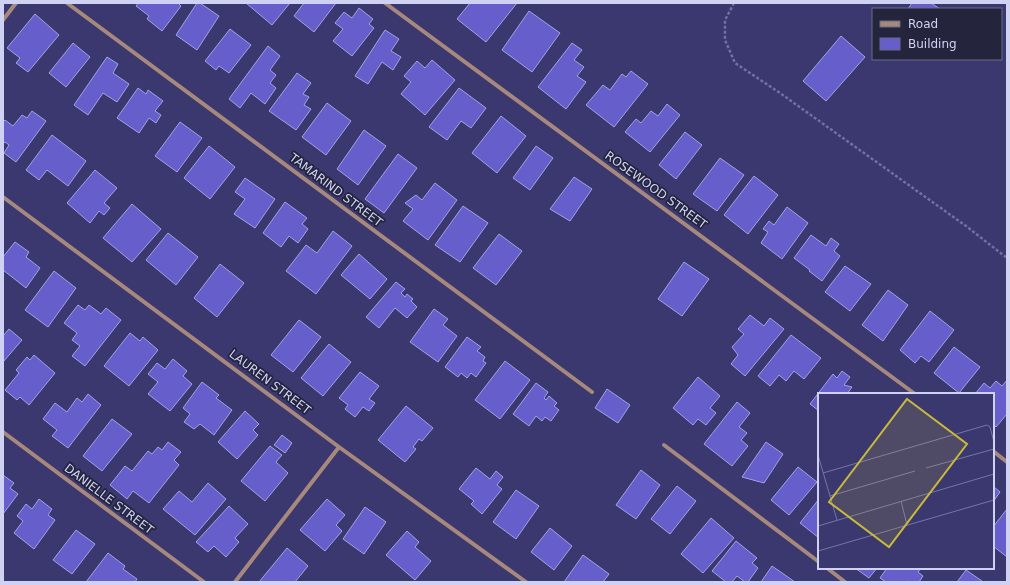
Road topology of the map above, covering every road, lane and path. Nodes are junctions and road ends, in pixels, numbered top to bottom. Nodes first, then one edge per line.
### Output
1 (16, 3) edge
2 (68, 3) edge
3 (385, 3) edge
4 (734, 3) edge
5 (3, 20) edge
6 (3, 196) edge
7 (1007, 258) edge
8 (592, 392) dead end
9 (914, 393) edge
10 (3, 432) edge
11 (664, 445) dead end
12 (340, 447) junction
13 (994, 452) edge
14 (1007, 462) edge
15 (818, 561) edge
16 (828, 569) edge
17 (204, 582) edge
18 (235, 582) edge
19 (526, 582) edge
20 (845, 582) edge

1 - 5 street
2 - 8 street, TAMARIND STREET
3 - 9 street, ROSEWOOD STREET
4 - 7 path
6 - 12 street, LAUREN STREET
10 - 17 street, DANIELLE STREET
11 - 15 street
12 - 18 street
12 - 19 street, LAUREN STREET
13 - 14 street
16 - 20 street

